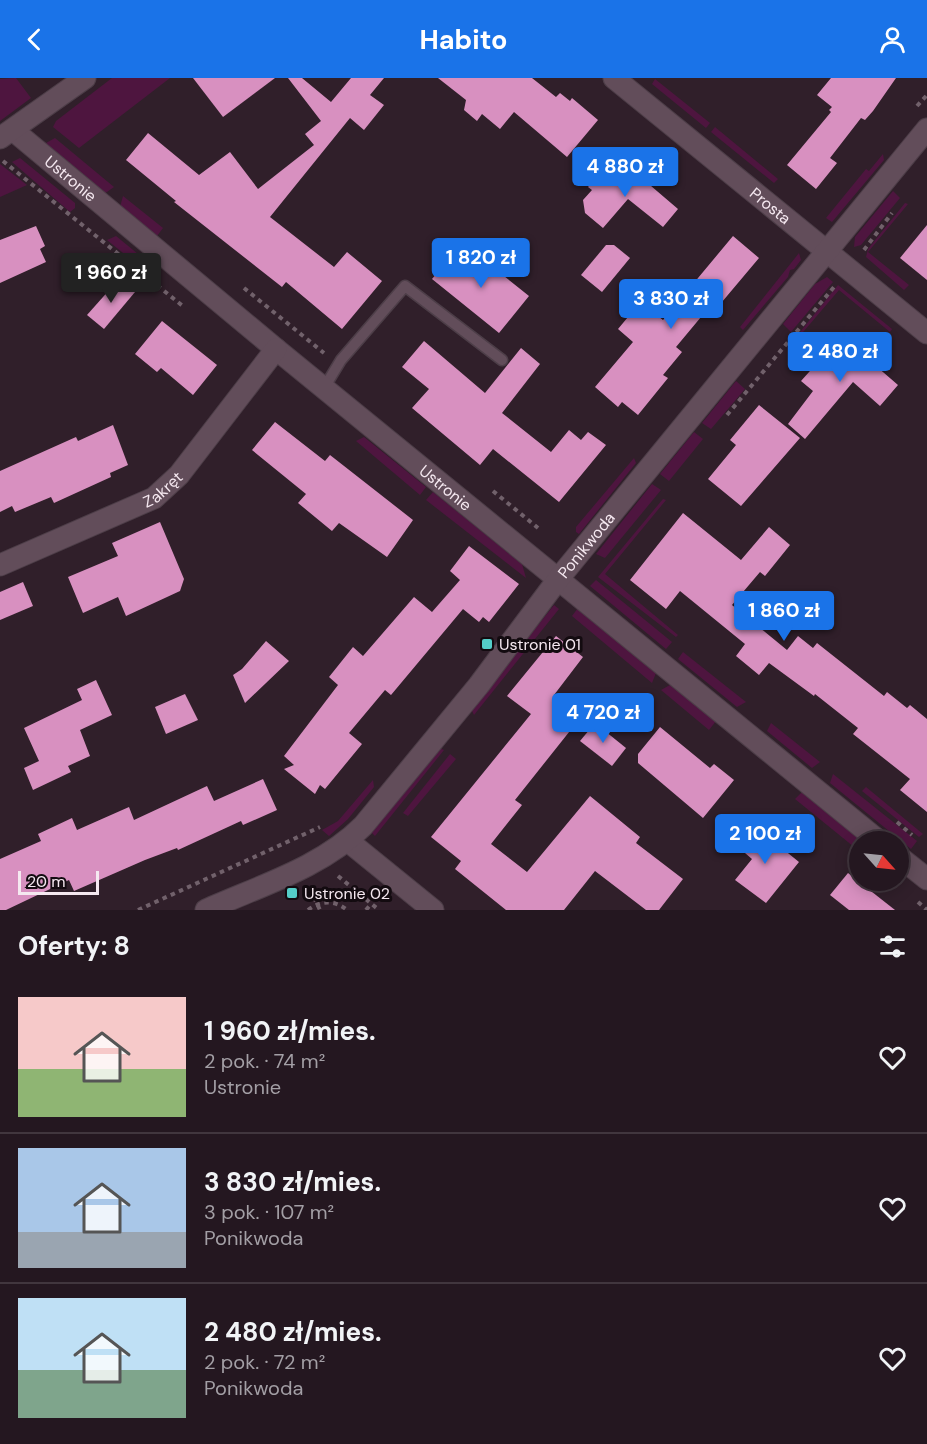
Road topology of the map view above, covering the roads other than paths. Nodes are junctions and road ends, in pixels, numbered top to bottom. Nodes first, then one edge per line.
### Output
1 (85, 78) edge
2 (614, 78) edge
3 (927, 129) edge
4 (7, 134) edge
5 (828, 252) junction
6 (927, 333) edge
7 (276, 349) junction
8 (502, 360) dead end
9 (324, 388) junction
10 (0, 565) edge
11 (559, 578) junction
12 (866, 831) edge
13 (348, 841) junction
14 (909, 865) edge
15 (927, 879) edge
16 (215, 908) edge
17 (433, 910) edge

1 - 4 street
2 - 5 street, Prosta
3 - 5 street, Ponikwoda
4 - 7 street, Ustronie
5 - 6 street, Prosta
5 - 11 street, Ponikwoda
7 - 9 street, Ustronie
7 - 10 street, Zakręt
8 - 9 lane
9 - 11 street, Ustronie
11 - 12 street, Ustronie
11 - 13 street, Ponikwoda
13 - 16 street, Ponikwoda
13 - 17 street
14 - 15 street

